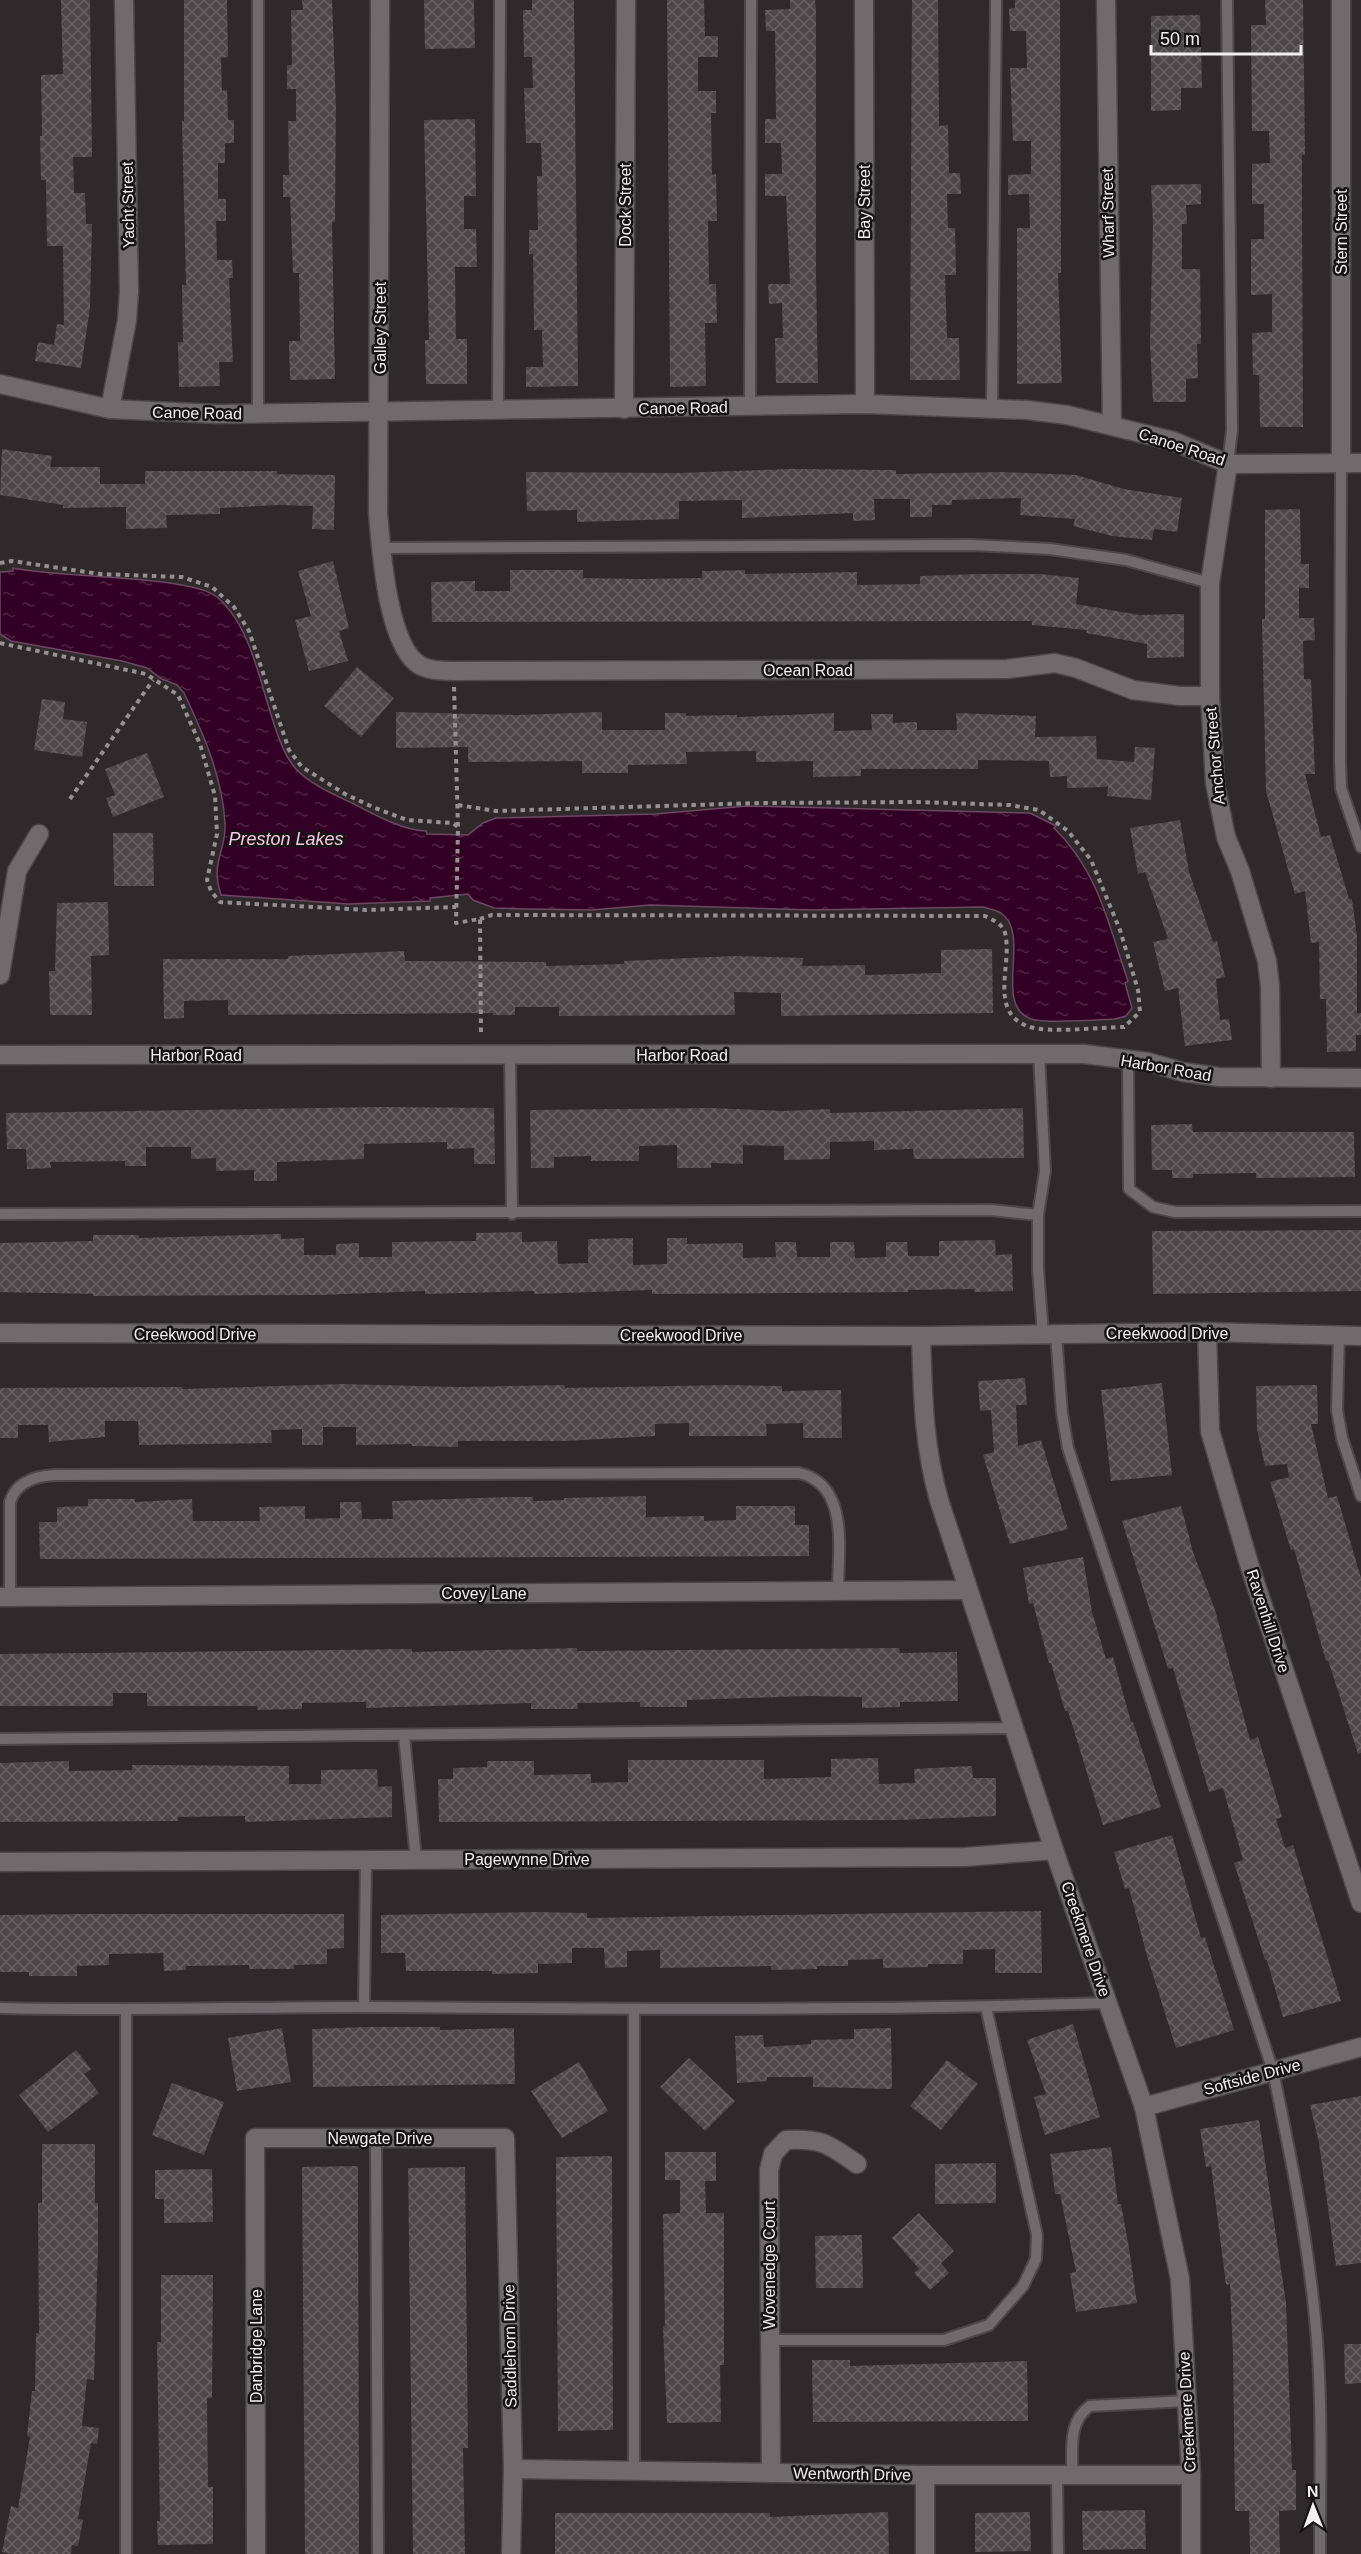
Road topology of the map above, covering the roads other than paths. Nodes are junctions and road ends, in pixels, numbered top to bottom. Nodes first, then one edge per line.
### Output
1 (124, 0) edge
2 (258, 0) edge
3 (380, 0) edge
4 (500, 0) edge
5 (626, 0) edge
6 (751, 0) edge
7 (864, 0) edge
8 (996, 0) edge
9 (1106, 0) edge
10 (1227, 0) edge
11 (1341, 0) edge
12 (0, 384) edge
13 (865, 404) junction
14 (750, 406) junction
15 (110, 409) junction
16 (624, 409) junction
17 (992, 409) junction
18 (498, 410) junction
19 (380, 412) junction
20 (258, 413) junction
21 (1112, 426) junction
22 (1341, 463) junction
23 (1361, 463) edge
24 (1228, 464) junction
25 (381, 548) junction
26 (1210, 583) junction
27 (406, 653) joint
28 (1210, 696) junction
29 (39, 834) dead end
30 (1361, 847) edge
31 (0, 975) edge
32 (1039, 1054) junction
33 (0, 1055) edge
34 (510, 1055) junction
35 (1128, 1060) junction
36 (1271, 1078) junction
37 (1361, 1078) edge
38 (1361, 1211) edge
39 (0, 1214) edge
40 (512, 1214) junction
41 (1038, 1215) junction
42 (1207, 1332) junction
43 (0, 1333) edge
44 (1050, 1334) junction
45 (1339, 1335) junction
46 (921, 1336) junction
47 (1361, 1336) edge
48 (1361, 1496) edge
49 (838, 1590) junction
50 (967, 1590) junction
51 (5, 1597) edge
52 (1013, 1728) junction
53 (404, 1735) junction
54 (0, 1739) edge
55 (1054, 1850) junction
56 (366, 1860) junction
57 (416, 1860) junction
58 (0, 1862) edge
59 (1361, 1903) edge
60 (1108, 2003) junction
61 (364, 2007) junction
62 (986, 2007) junction
63 (0, 2008) edge
64 (634, 2010) junction
65 (126, 2011) junction
66 (1361, 2047) edge
67 (1273, 2071) junction
68 (1144, 2107) junction
69 (255, 2138) joint
70 (376, 2138) junction
71 (505, 2138) joint
72 (857, 2164) dead end
73 (769, 2340) junction
74 (1187, 2401) junction
75 (513, 2469) junction
76 (634, 2471) junction
77 (771, 2473) junction
78 (924, 2475) junction
79 (1065, 2475) junction
80 (1191, 2475) junction
81 (126, 2554) edge
82 (256, 2554) edge
83 (378, 2554) edge
84 (510, 2554) edge
85 (925, 2554) edge
86 (1058, 2554) edge
87 (1191, 2554) edge
88 (1320, 2554) edge

1 - 15 street, Yacht Street
2 - 20 lane
3 - 19 street, Galley Street
4 - 18 lane
5 - 16 street, Dock Street
6 - 14 lane
7 - 13 street, Bay Street
8 - 17 lane
9 - 21 street, Wharf Street
10 - 24 lane
11 - 22 street, Stern Street
12 - 15 street, Canoe Road
13 - 14 street, Canoe Road
13 - 17 street, Canoe Road
14 - 16 street, Canoe Road
15 - 20 street, Canoe Road
16 - 18 street, Canoe Road
17 - 21 street, Canoe Road
18 - 19 street, Canoe Road
19 - 20 street, Canoe Road
19 - 25 street, Galley Street
21 - 24 street, Canoe Road
22 - 23 street, Canoe Road
22 - 24 street, Canoe Road
22 - 30 lane
24 - 26 street, Anchor Street
25 - 26 lane
25 - 27 street, Galley Street
26 - 28 street, Anchor Street
27 - 28 street, Ocean Road
28 - 36 street, Anchor Street
29 - 31 street
32 - 34 street, Harbor Road
32 - 35 street, Harbor Road
32 - 41 lane
33 - 34 street, Harbor Road
34 - 40 lane
35 - 36 street, Harbor Road
35 - 38 lane
36 - 37 street, Harbor Road
39 - 40 lane
40 - 41 lane
41 - 44 lane
42 - 44 street, Creekwood Drive
42 - 45 street, Creekwood Drive
42 - 59 street, Ravenhill Drive
43 - 46 street, Creekwood Drive
44 - 46 street, Creekwood Drive
44 - 67 lane
45 - 47 street, Creekwood Drive
45 - 48 lane
46 - 50 street, Creekmere Drive
49 - 50 street, Covey Lane
49 - 51 street, Covey Lane
49 - 51 lane
50 - 52 street, Creekmere Drive
52 - 53 lane
52 - 55 street, Creekmere Drive
53 - 54 lane
53 - 57 lane
55 - 57 street, Pagewynne Drive
55 - 60 street, Creekmere Drive
56 - 57 street, Pagewynne Drive
56 - 58 street, Pagewynne Drive
56 - 61 lane
60 - 62 lane
60 - 68 street, Creekmere Drive
61 - 64 lane
61 - 65 lane
62 - 64 lane
62 - 73 lane
63 - 65 lane
64 - 76 lane
65 - 81 lane
66 - 67 street, Softside Drive
67 - 68 street, Softside Drive
67 - 88 lane
68 - 74 street, Creekmere Drive
69 - 70 street, Newgate Drive
69 - 82 street, Danbridge Lane
70 - 71 street, Newgate Drive
70 - 83 lane
71 - 75 street, Saddlehorn Drive
72 - 73 street, Wovenedge Court
73 - 77 street, Wovenedge Court
74 - 79 lane
74 - 80 street, Creekmere Drive
75 - 76 street, Wentworth Drive
75 - 84 street, Saddlehorn Drive
76 - 77 street, Wentworth Drive
77 - 78 street, Wentworth Drive
78 - 79 street, Wentworth Drive
78 - 85 street
79 - 80 street, Wentworth Drive
79 - 86 lane
80 - 87 street, Creekmere Drive

